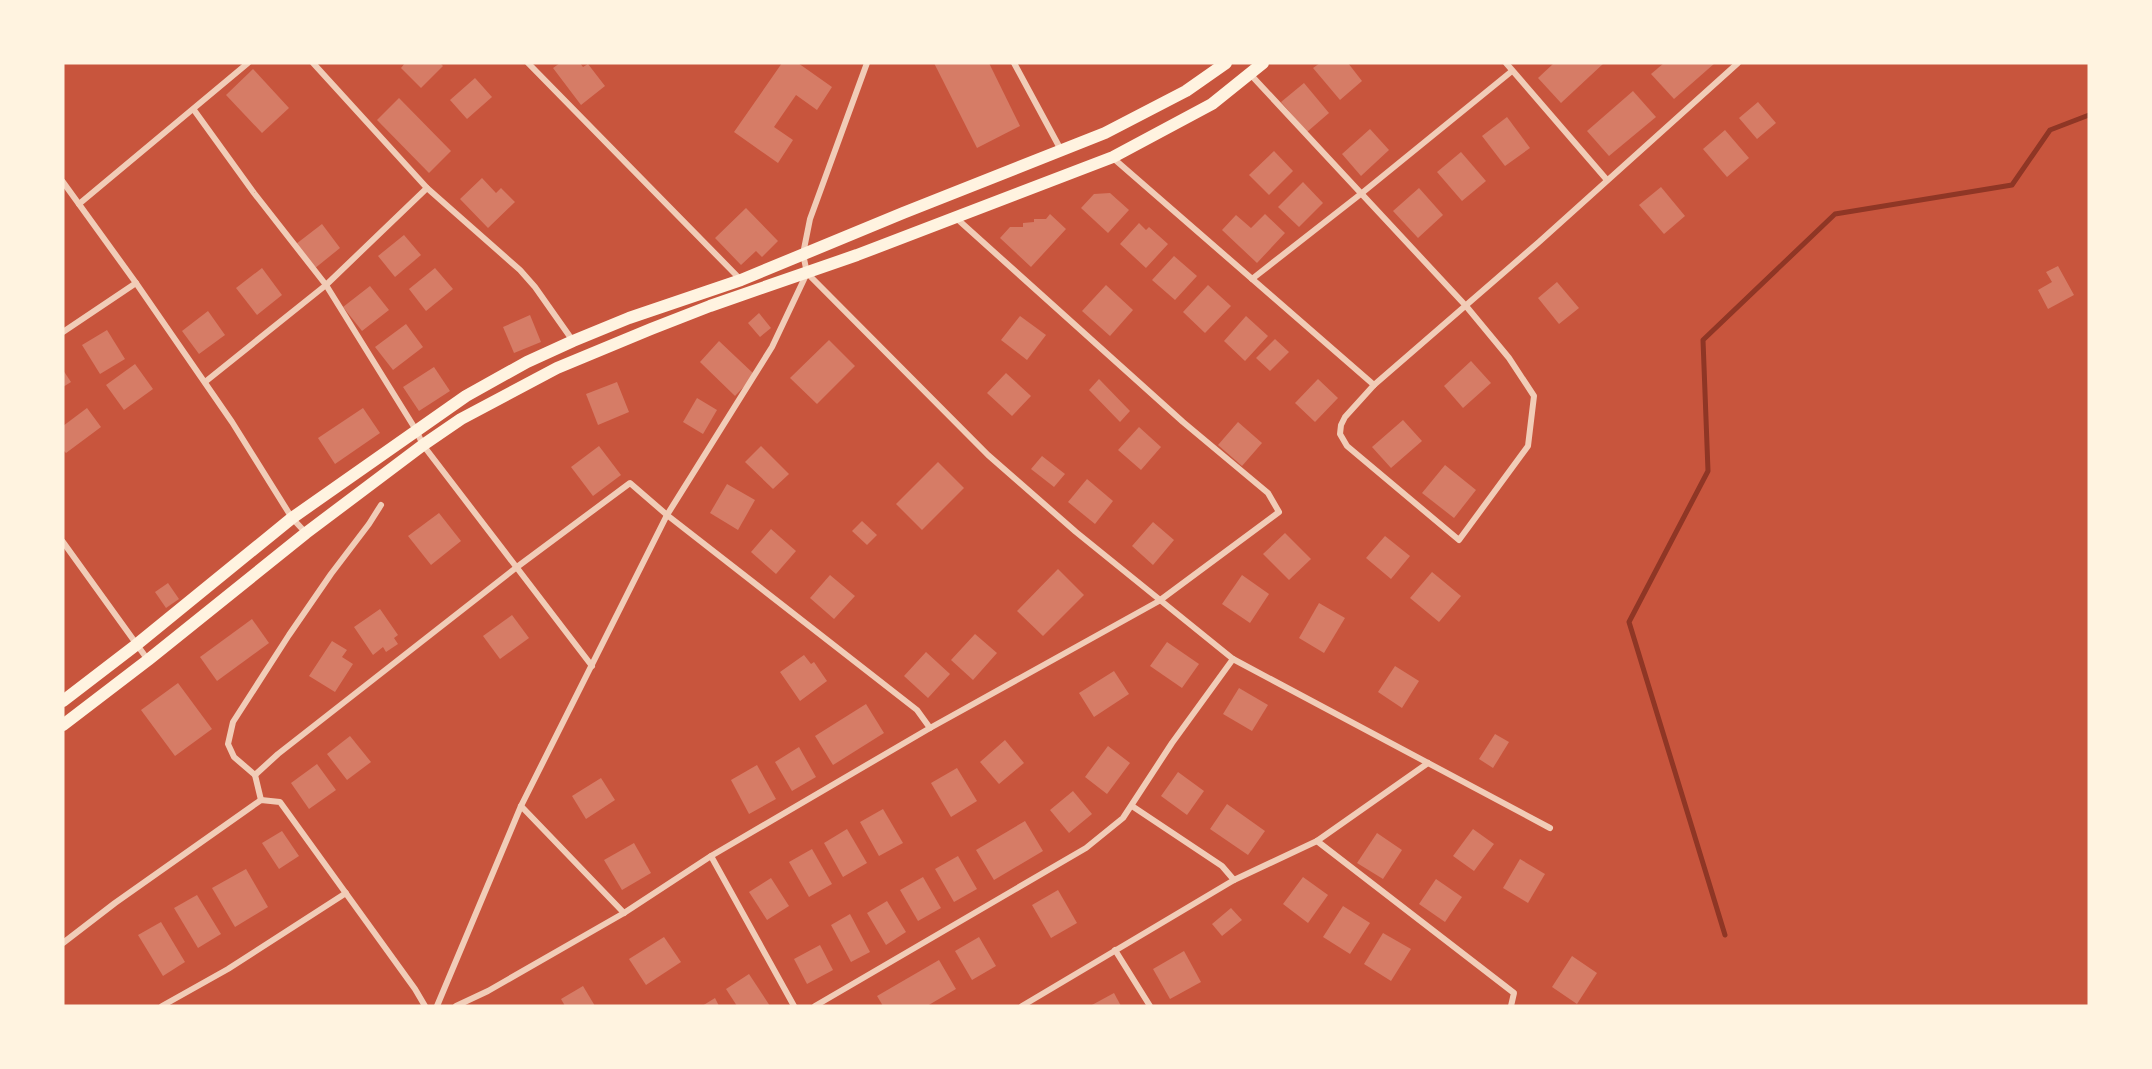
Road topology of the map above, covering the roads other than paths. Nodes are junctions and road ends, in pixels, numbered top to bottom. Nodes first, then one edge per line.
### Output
1 (248, 63) edge
2 (313, 63) edge
3 (528, 63) edge
4 (867, 63) edge
5 (1014, 63) edge
6 (1226, 63) edge
7 (1263, 63) edge
8 (1506, 63) edge
9 (1738, 63) edge
10 (1512, 71) junction
11 (1250, 74) junction
12 (194, 110) junction
13 (1061, 150) junction
14 (1113, 158) junction
15 (1607, 180) junction
16 (63, 182) edge
17 (427, 189) junction
18 (1362, 193) junction
19 (79, 204) junction
20 (955, 217) junction
21 (803, 254) junction
22 (807, 273) junction
23 (1252, 279) junction
24 (741, 280) junction
25 (136, 283) junction
26 (326, 285) junction
27 (1466, 306) junction
28 (63, 332) edge
29 (573, 340) junction
30 (204, 382) junction
31 (1374, 385) junction
32 (416, 429) junction
33 (423, 445) junction
34 (381, 504) dead end
35 (667, 515) junction
36 (292, 518) junction
37 (306, 533) junction
38 (63, 542) edge
39 (517, 567) junction
40 (1159, 601) junction
41 (136, 645) junction
42 (1233, 659) junction
43 (148, 660) junction
44 (592, 666) junction
45 (63, 701) edge
46 (63, 725) edge
47 (930, 728) junction
48 (1428, 763) junction
49 (255, 775) junction
50 (261, 800) junction
51 (521, 806) junction
52 (1132, 806) junction
53 (1550, 828) dead end
54 (1317, 841) junction
55 (711, 856) junction
56 (1234, 880) junction
57 (346, 893) junction
58 (624, 913) junction
59 (63, 943) edge
60 (1115, 950) junction
61 (162, 1006) edge
62 (425, 1006) edge
63 (437, 1006) edge
64 (456, 1006) edge
65 (794, 1006) edge
66 (815, 1006) edge
67 (1022, 1006) edge
68 (1150, 1006) edge
69 (1511, 1006) edge

1 - 12 street
2 - 17 street
3 - 24 street
4 - 21 street
5 - 13 street
6 - 13 main road
7 - 11 main road
8 - 10 street
9 - 15 street
10 - 15 street
10 - 18 street
11 - 14 main road
11 - 18 street
12 - 19 street
12 - 26 street
13 - 21 main road
14 - 20 main road
14 - 23 street
15 - 27 street
16 - 19 street
17 - 26 street
17 - 29 street
18 - 23 street
18 - 27 street
19 - 25 street
20 - 22 main road
20 - 40 street
21 - 22 street
21 - 24 main road
22 - 33 main road
22 - 35 street
22 - 40 street
23 - 31 street
24 - 29 main road
25 - 28 street
25 - 30 street
26 - 30 street
26 - 32 street
27 - 31 street
27 - 31 street
29 - 32 main road
30 - 36 street
32 - 33 street
32 - 36 main road
33 - 37 main road
33 - 39 street
34 - 49 street
35 - 39 street
35 - 44 street
35 - 47 street
36 - 37 street
36 - 41 main road
37 - 43 main road
38 - 41 street
39 - 44 street
39 - 49 street
40 - 42 street
40 - 47 street
41 - 43 street
41 - 45 main road
42 - 48 street
42 - 52 street
43 - 46 main road
44 - 51 street
47 - 55 street
48 - 53 street
48 - 54 street
49 - 50 street
50 - 57 street
50 - 59 street
51 - 58 street
51 - 63 street
52 - 56 street
52 - 66 street
54 - 56 street
54 - 69 street
55 - 58 street
55 - 65 street
56 - 60 street
57 - 61 street
57 - 62 street
58 - 64 street
60 - 67 street
60 - 68 street

